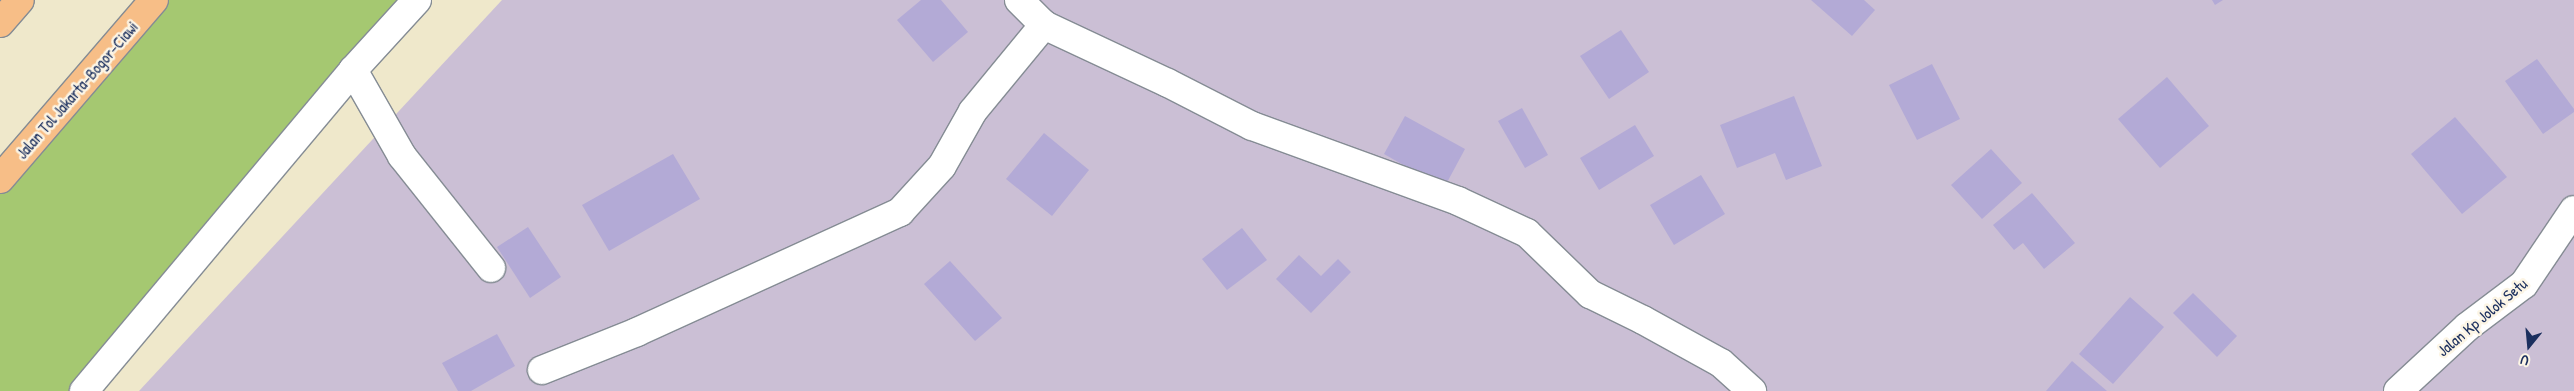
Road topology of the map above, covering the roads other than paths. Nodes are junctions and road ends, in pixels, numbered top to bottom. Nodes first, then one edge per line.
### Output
1 (20, 0) edge
2 (154, 0) edge
3 (417, 0) edge
4 (1019, 0) edge
5 (0, 23) edge
6 (1044, 25) junction
7 (353, 70) junction
8 (0, 179) edge
9 (2574, 210) edge
10 (491, 268) dead end
11 (542, 370) dead end
12 (84, 391) edge
13 (1752, 391) edge
14 (2398, 391) edge

1 - 5 highway
2 - 8 highway, Jalan Tol Jakarta–Bogor–Ciawi
3 - 7 street
4 - 6 street
6 - 11 street
6 - 13 street
7 - 10 street
7 - 12 street
9 - 14 street, Jalan Kp Jolok Setu

